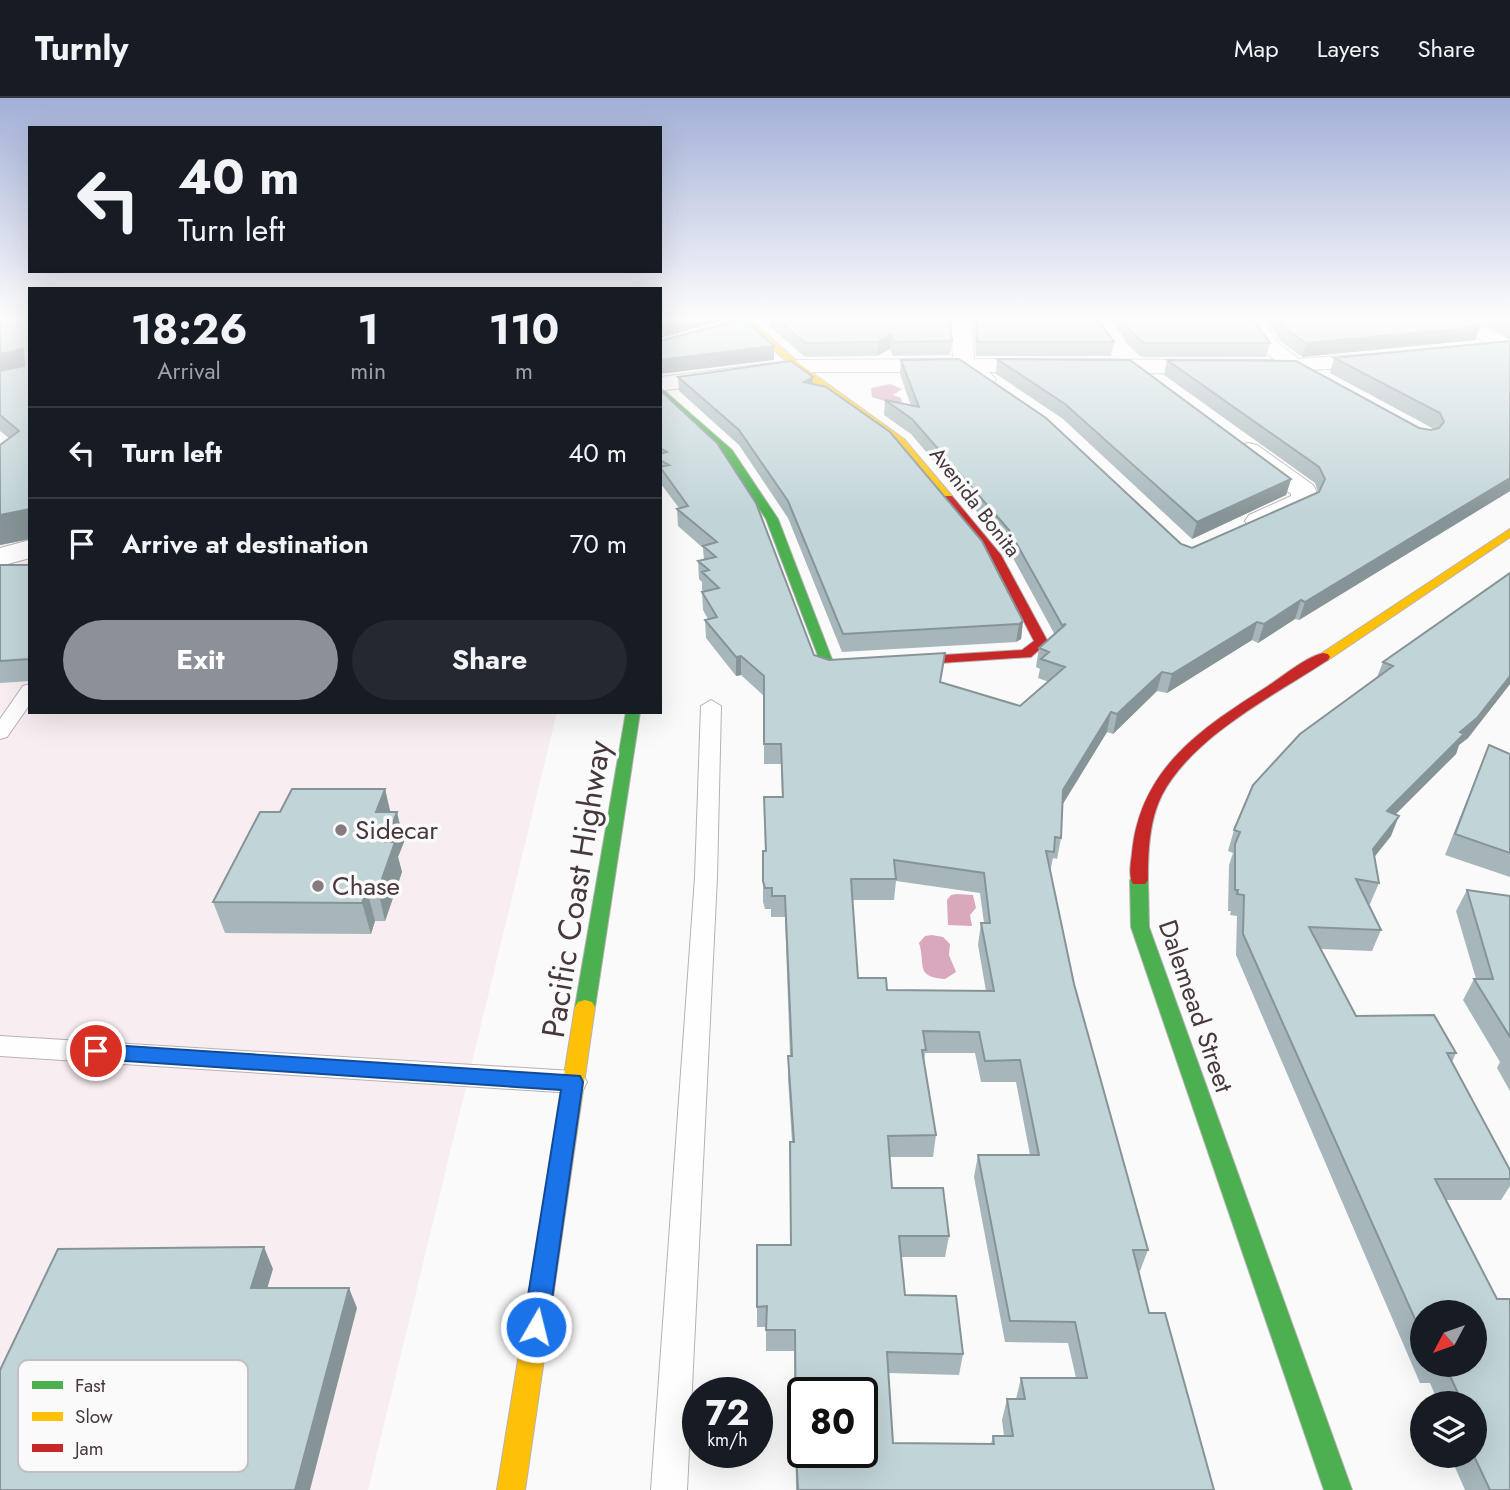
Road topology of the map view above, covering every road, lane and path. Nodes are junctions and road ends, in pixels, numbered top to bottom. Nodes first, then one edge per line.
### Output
1 (822, 384) edge
2 (991, 384) edge
3 (1158, 384) edge
4 (1328, 384) edge
5 (1332, 386) edge
6 (999, 389) edge
7 (662, 392) edge
8 (1170, 393) edge
9 (1226, 434) edge
10 (1510, 531) edge
11 (1235, 533) edge
12 (28, 550) edge
13 (0, 557) edge
14 (28, 693) edge
15 (710, 706) dead end
16 (633, 714) edge
17 (0, 733) edge
18 (0, 1046) edge
19 (573, 1082) junction
20 (511, 1490) edge
21 (669, 1490) edge
22 (1338, 1490) edge

1 - 7 main road, Avenida Bonita
2 - 6 street
3 - 8 street
4 - 5 street
9 - 11 street
10 - 22 main road, Dalemead Street
12 - 13 street
14 - 17 lane
15 - 21 lane
16 - 19 main road, Pacific Coast Highway
18 - 19 lane
19 - 20 main road, Pacific Coast Highway

